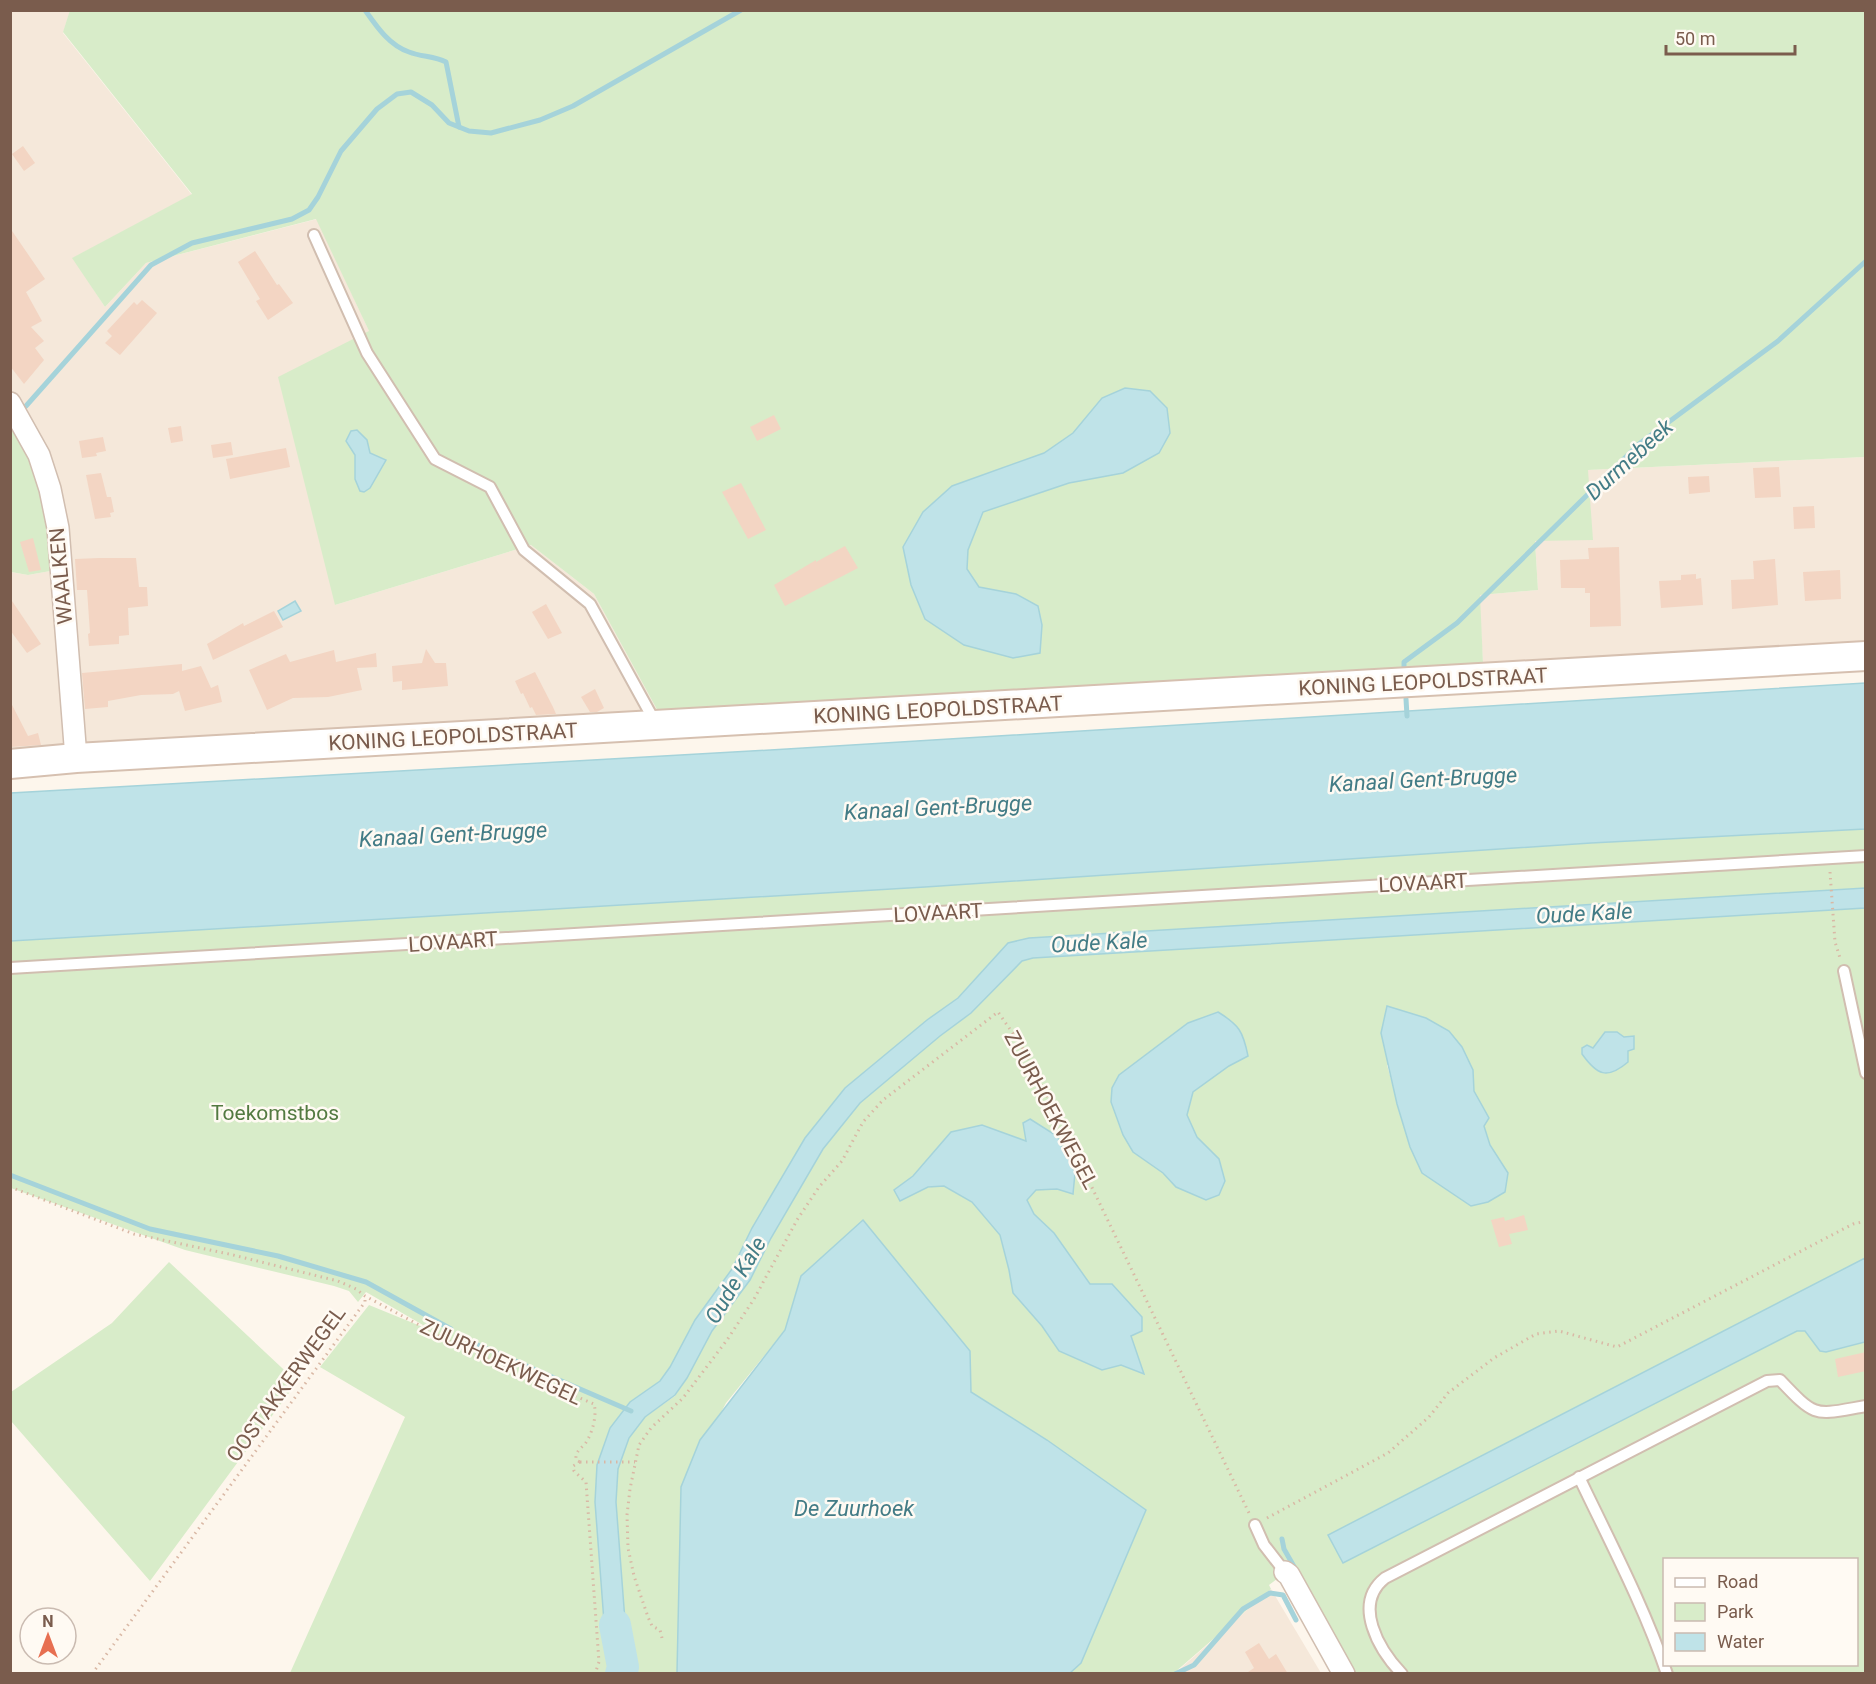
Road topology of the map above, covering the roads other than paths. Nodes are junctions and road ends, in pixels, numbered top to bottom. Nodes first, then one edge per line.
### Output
1 (314, 235) dead end
2 (10, 403) edge
3 (1866, 656) edge
4 (657, 726) junction
5 (76, 758) junction
6 (10, 764) edge
7 (1866, 856) edge
8 (10, 968) edge
9 (1844, 970) road end
10 (1866, 1073) edge
11 (1866, 1406) edge
12 (1579, 1477) junction
13 (1255, 1525) road end
14 (1285, 1572) joint
15 (1663, 1662) edge
16 (1344, 1674) edge
17 (1402, 1674) edge

1 - 4 lane
2 - 5 street, WAALKEN
3 - 4 street, KONING LEOPOLDSTRAAT
4 - 5 street, KONING LEOPOLDSTRAAT
5 - 6 street, KONING LEOPOLDSTRAAT
7 - 8 lane, LOVAART
9 - 10 lane
11 - 12 lane
12 - 15 lane
12 - 17 lane
13 - 14 lane
14 - 16 street

